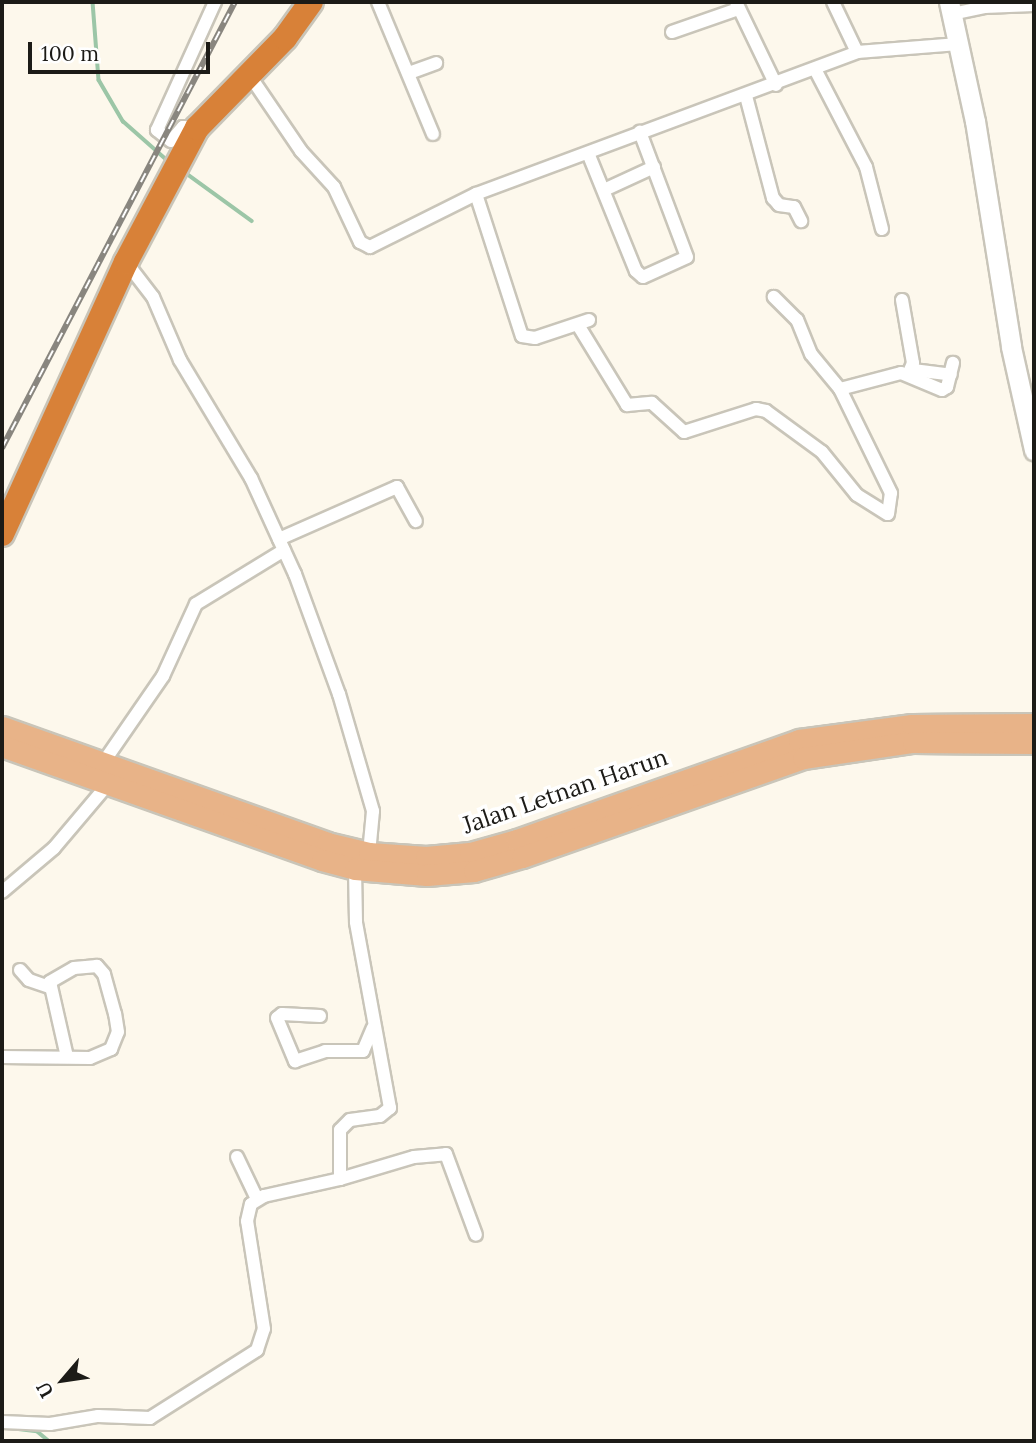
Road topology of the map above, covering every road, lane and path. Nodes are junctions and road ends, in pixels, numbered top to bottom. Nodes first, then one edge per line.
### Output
1 (215, 2) edge
2 (311, 2) edge
3 (378, 2) edge
4 (833, 2) edge
5 (737, 5) edge
6 (1034, 5) edge
7 (951, 8) edge
8 (672, 32) dead end
9 (960, 44) junction
10 (858, 52) junction
11 (436, 63) dead end
12 (816, 71) junction
13 (248, 73) junction
14 (409, 73) junction
15 (776, 85) junction
16 (746, 96) junction
17 (197, 128) junction
18 (640, 132) junction
19 (433, 134) dead end
20 (588, 153) junction
21 (654, 167) junction
22 (604, 190) junction
23 (476, 194) junction
24 (801, 220) dead end
25 (882, 229) dead end
26 (126, 262) junction
27 (774, 297) dead end
28 (902, 300) dead end
29 (952, 369) dead end
30 (910, 372) junction
31 (840, 389) junction
32 (1030, 414) edge
33 (1034, 450) edge
34 (416, 521) dead end
35 (2, 534) edge
36 (281, 544) junction
37 (1034, 724) edge
38 (2, 727) edge
39 (877, 737) junction
40 (1034, 743) edge
41 (2, 746) edge
42 (103, 763) junction
43 (108, 784) junction
44 (279, 834) junction
45 (362, 861) junction
46 (2, 892) edge
47 (20, 970) dead end
48 (49, 987) junction
49 (320, 1016) dead end
50 (373, 1028) junction
51 (2, 1057) edge
52 (67, 1058) junction
53 (237, 1157) dead end
54 (340, 1179) junction
55 (257, 1199) junction
56 (476, 1235) dead end
57 (2, 1422) edge

1 - 17 street
2 - 13 highway
3 - 14 street
4 - 10 street
5 - 8 street
5 - 15 street
6 - 7 street
7 - 9 street
9 - 10 street
9 - 32 street
10 - 12 street
11 - 14 street
12 - 15 street
12 - 25 street
13 - 17 highway
13 - 23 street
14 - 19 street
15 - 16 street
16 - 18 street
16 - 24 street
17 - 26 highway
18 - 20 street
18 - 21 street
20 - 22 street
20 - 23 street
21 - 22 street
21 - 22 street
23 - 31 street
26 - 35 highway
26 - 36 street
27 - 31 street
28 - 30 street
29 - 30 street
30 - 31 street
32 - 33 street
34 - 36 street
36 - 42 street
36 - 45 street
37 - 39 main road, Jalan Letnan Harun
38 - 42 main road, Jalan Letnan Harun
39 - 40 main road, Jalan Letnan Harun
39 - 45 main road, Jalan Letnan Harun
41 - 43 main road, Jalan Letnan Harun
42 - 44 main road, Jalan Letnan Harun
43 - 44 main road, Jalan Letnan Harun
43 - 46 street
44 - 45 main road, Jalan Letnan Harun
45 - 50 street
47 - 48 street
48 - 52 street
48 - 52 street
49 - 50 street
50 - 54 street
51 - 52 street
53 - 55 street
54 - 55 street
54 - 56 street
55 - 57 street

